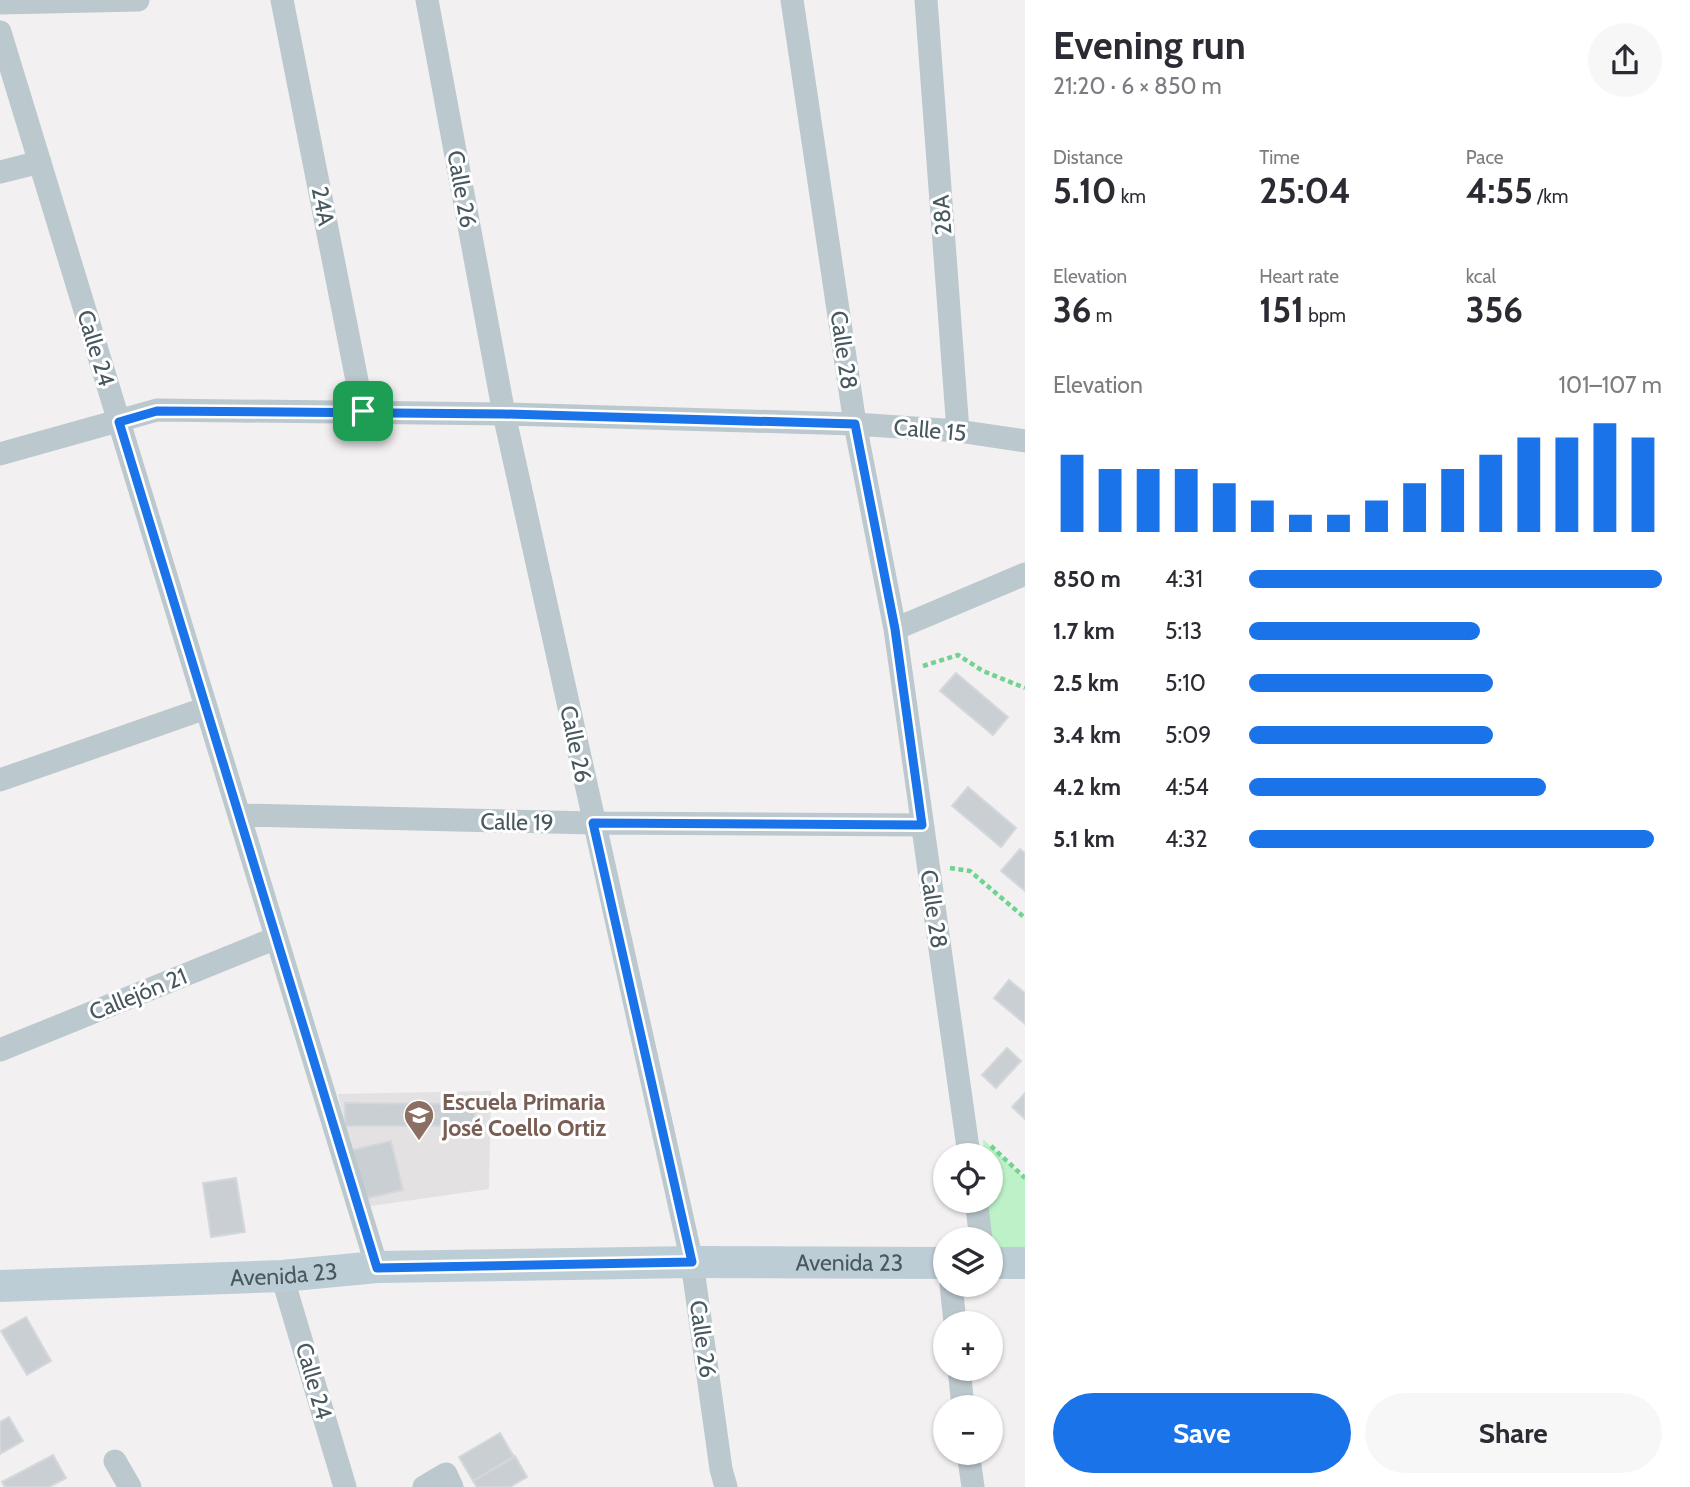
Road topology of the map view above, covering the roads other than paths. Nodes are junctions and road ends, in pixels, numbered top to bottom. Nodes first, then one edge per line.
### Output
1 (138, 0) edge
2 (282, 0) edge
3 (427, 0) edge
4 (792, 0) edge
5 (926, 0) edge
6 (0, 3) edge
7 (0, 32) edge
8 (40, 162) junction
9 (0, 173) edge
10 (363, 411) junction
11 (504, 414) junction
12 (119, 422) junction
13 (855, 424) junction
14 (958, 431) junction
15 (1025, 441) edge
16 (0, 454) edge
17 (1025, 574) edge
18 (895, 629) junction
19 (206, 708) junction
20 (0, 780) edge
21 (239, 815) junction
22 (593, 823) junction
23 (922, 825) junction
24 (276, 938) junction
25 (0, 1049) edge
26 (967, 1143) edge
27 (692, 1262) junction
28 (1003, 1263) edge
29 (1025, 1263) edge
30 (933, 1264) edge
31 (377, 1268) junction
32 (282, 1276) junction
33 (0, 1286) edge
34 (115, 1461) dead end
35 (970, 1465) edge
36 (449, 1481) edge
37 (130, 1487) edge
38 (345, 1487) edge
39 (424, 1487) edge
40 (726, 1487) edge
41 (973, 1487) edge

1 - 6 street
2 - 10 street, 24A
3 - 11 street, Calle 26
4 - 13 street, Calle 28
5 - 14 street, 28A
7 - 8 street, Calle 24
8 - 9 street
8 - 12 street, Calle 24
10 - 11 street, Calle 15
10 - 12 street, Calle 15
11 - 13 street, Calle 15
11 - 22 street, Calle 26
12 - 16 street, Calle 15
12 - 19 street, Calle 24
13 - 14 street, Calle 15
13 - 18 street, Calle 28
14 - 15 street, Calle 15
17 - 18 street
18 - 23 street, Calle 28
19 - 20 street
19 - 21 street, Calle 24
21 - 22 street, Calle 19
21 - 24 street, Calle 24
22 - 23 street, Calle 19
22 - 27 street, Calle 26
23 - 26 street, Calle 28
24 - 25 street, Callejón 21
24 - 31 street, Calle 24
27 - 30 main road, Avenida 23
27 - 31 main road, Avenida 23
27 - 40 street, Calle 26
28 - 29 main road
31 - 32 main road, Avenida 23
32 - 33 main road, Avenida 23
32 - 38 street, Calle 24
34 - 37 street
35 - 41 street
36 - 39 street

